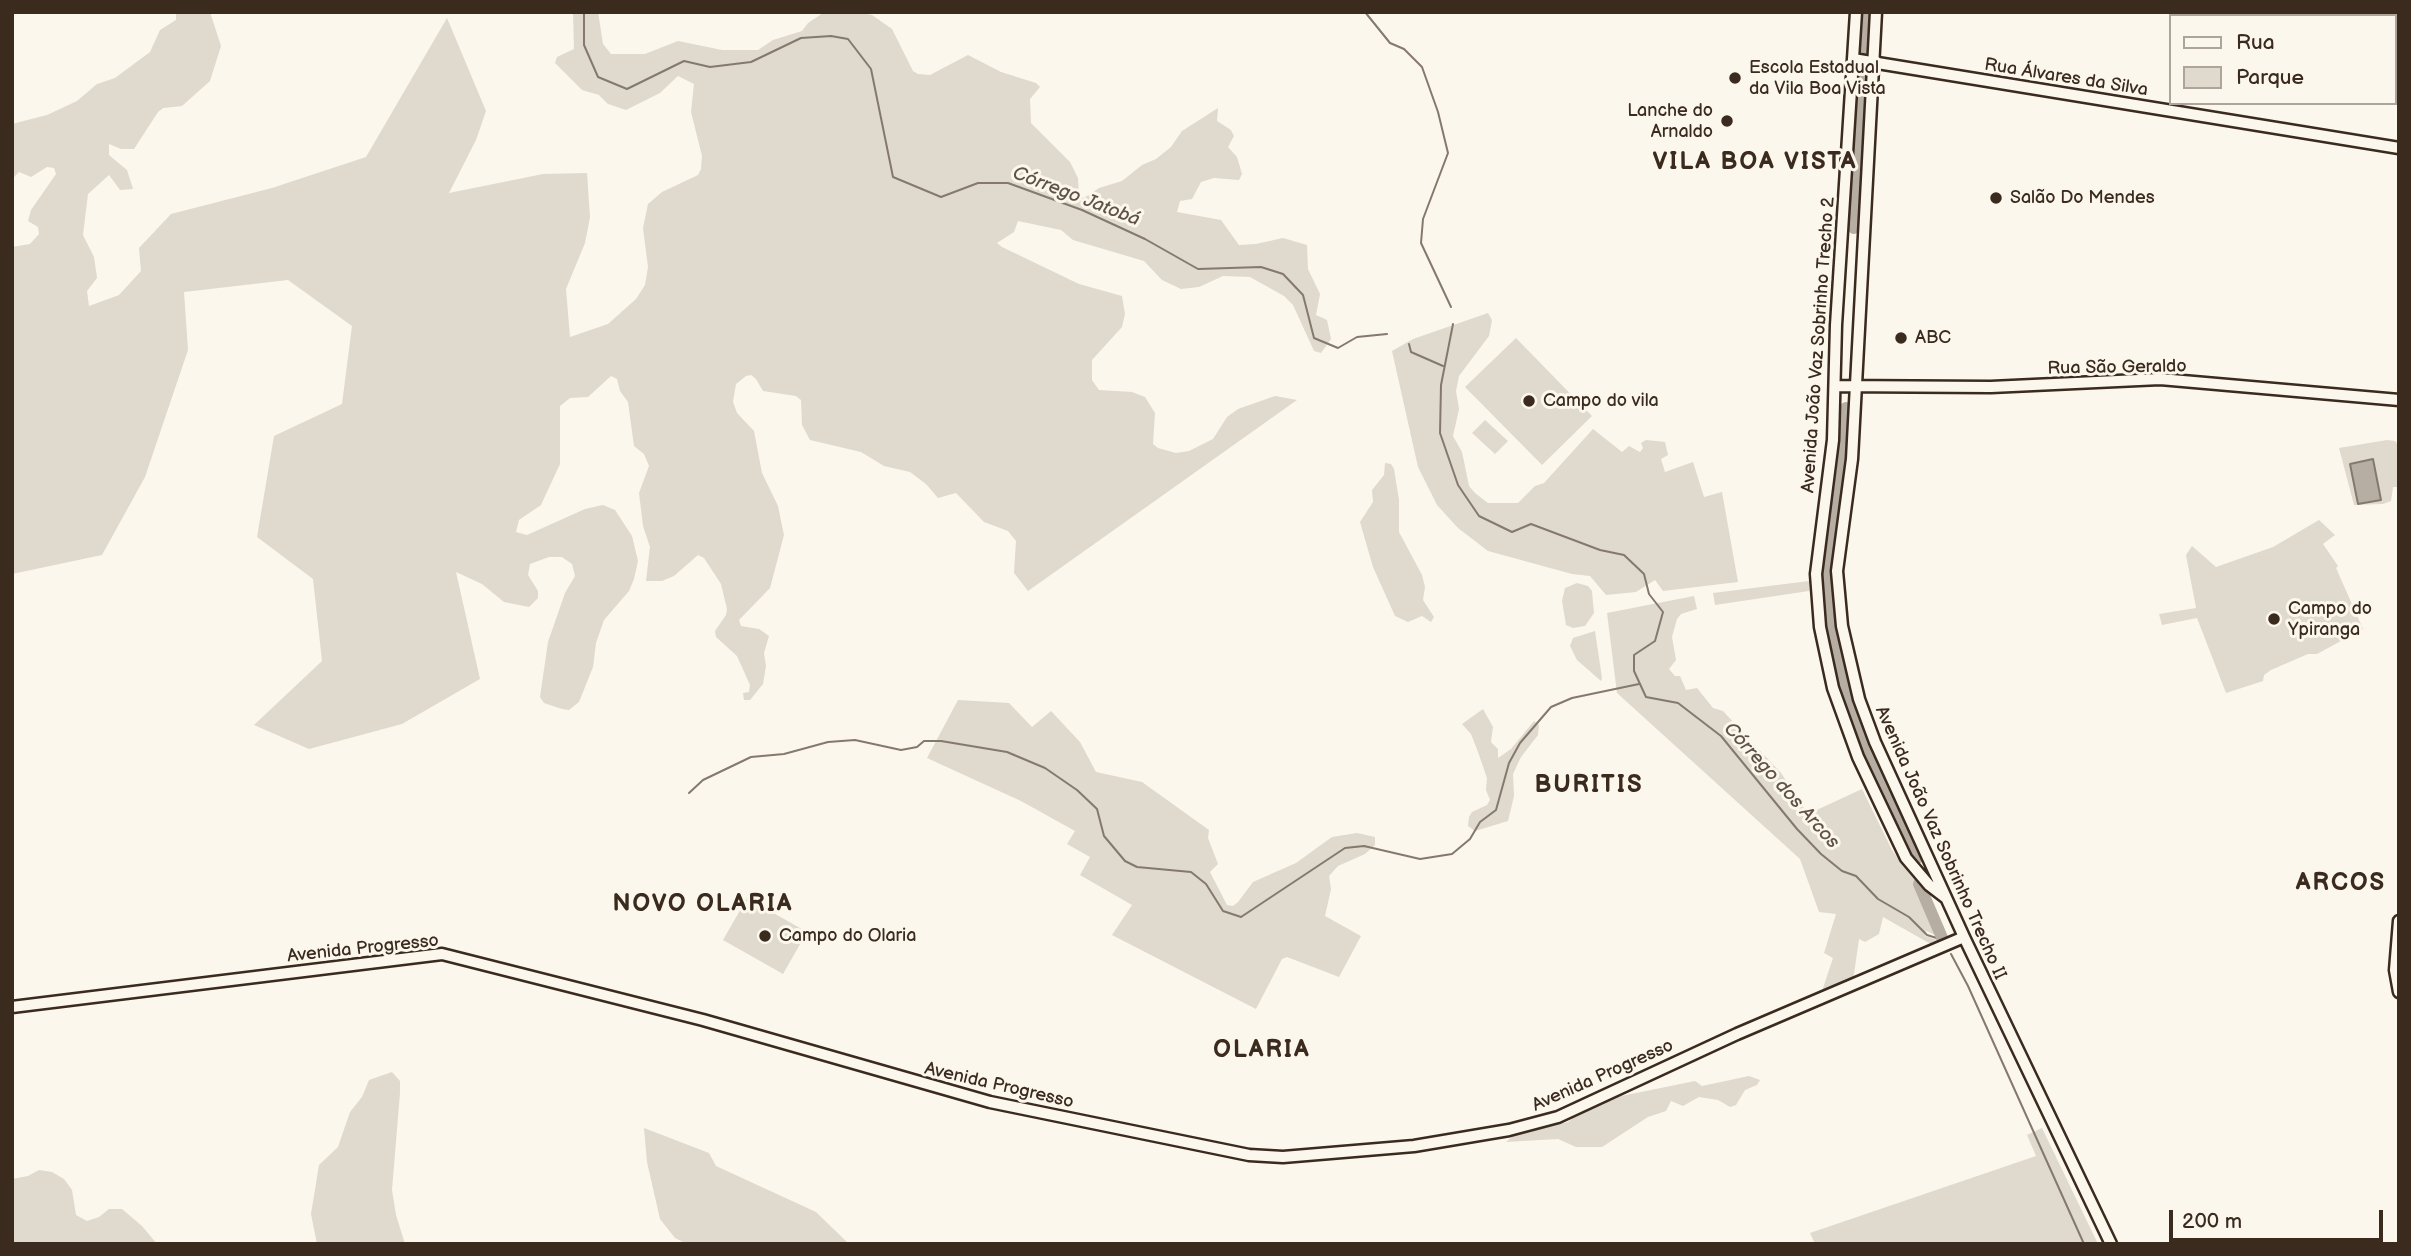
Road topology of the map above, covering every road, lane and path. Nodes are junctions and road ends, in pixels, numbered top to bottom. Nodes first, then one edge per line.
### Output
1 (1856, 12) edge
2 (1876, 12) edge
3 (1856, 60) junction
4 (1873, 62) junction
5 (2399, 148) edge
6 (1856, 385) junction
7 (1835, 386) junction
8 (2399, 400) edge
9 (1930, 860) junction
10 (1914, 868) junction
11 (1947, 899) junction
12 (2399, 921) edge
13 (1959, 940) junction
14 (2399, 992) edge
15 (12, 1007) edge
16 (2111, 1244) edge

1 - 3 street, Avenida João Vaz Sobrinho Trecho 2
2 - 4 street, Avenida João Vaz Sobrinho Trecho II
3 - 4 street, Rua Álvares da Silva
3 - 7 street, Avenida João Vaz Sobrinho Trecho 2
4 - 5 street, Rua Álvares da Silva
4 - 6 street, Avenida João Vaz Sobrinho Trecho II
6 - 7 street, Rua São Geraldo
6 - 8 street, Rua São Geraldo
6 - 9 street, Avenida João Vaz Sobrinho Trecho II
7 - 10 street, Avenida João Vaz Sobrinho Trecho 2
9 - 10 street
9 - 11 street, Avenida João Vaz Sobrinho Trecho II
10 - 11 street, Avenida João Vaz Sobrinho Trecho 2
11 - 13 street, Avenida João Vaz Sobrinho Trecho II
12 - 14 street
13 - 15 street, Avenida Progresso
13 - 16 street, Avenida João Vaz Sobrinho Trecho II

